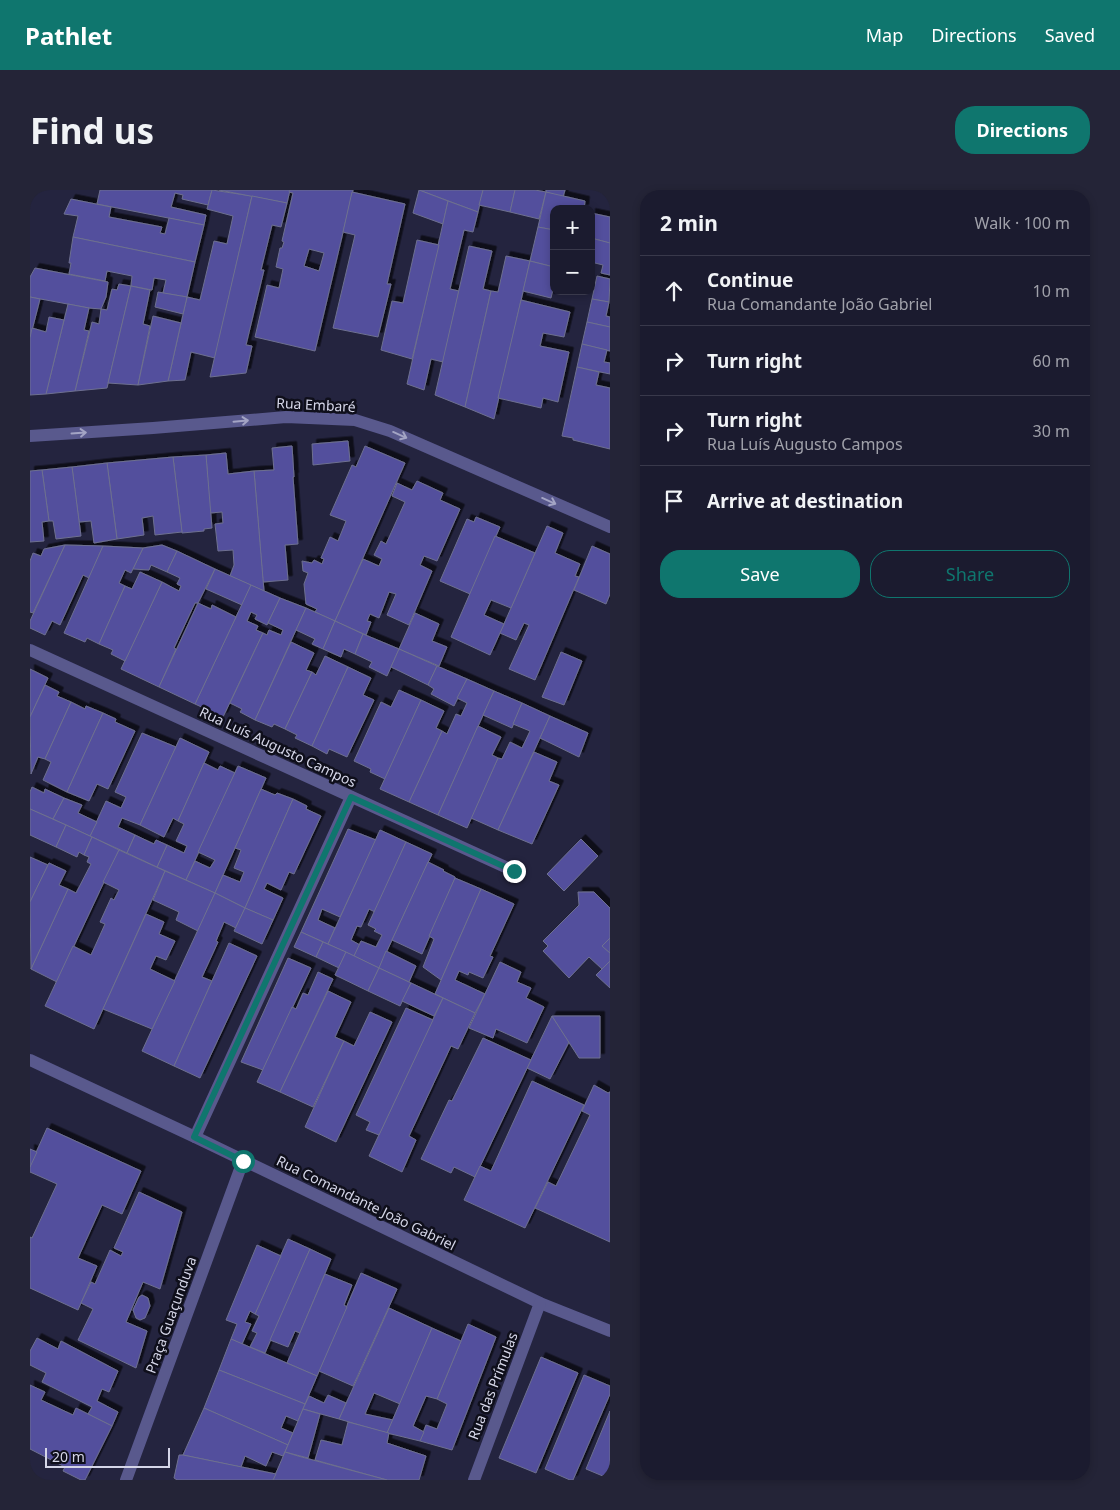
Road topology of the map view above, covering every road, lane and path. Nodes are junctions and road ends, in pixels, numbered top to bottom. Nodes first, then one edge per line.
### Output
1 (30, 436) edge
2 (610, 527) edge
3 (30, 650) edge
4 (351, 797) junction
5 (514, 871) dead end
6 (30, 1060) edge
7 (194, 1137) junction
8 (243, 1161) junction
9 (540, 1303) junction
10 (610, 1331) edge
11 (126, 1480) edge
12 (474, 1480) edge

1 -> 2 street, Rua Embaré
3 - 4 street, Rua Luís Augusto Campos
4 - 5 street, Rua Luís Augusto Campos
4 - 7 street
6 - 7 street, Rua Comandante João Gabriel
7 - 8 street, Rua Comandante João Gabriel
8 - 9 street, Rua Comandante João Gabriel
8 - 11 street, Praça Guaçunduva
9 - 10 street, Rua Comandante João Gabriel
9 - 12 street, Rua das Prímulas

